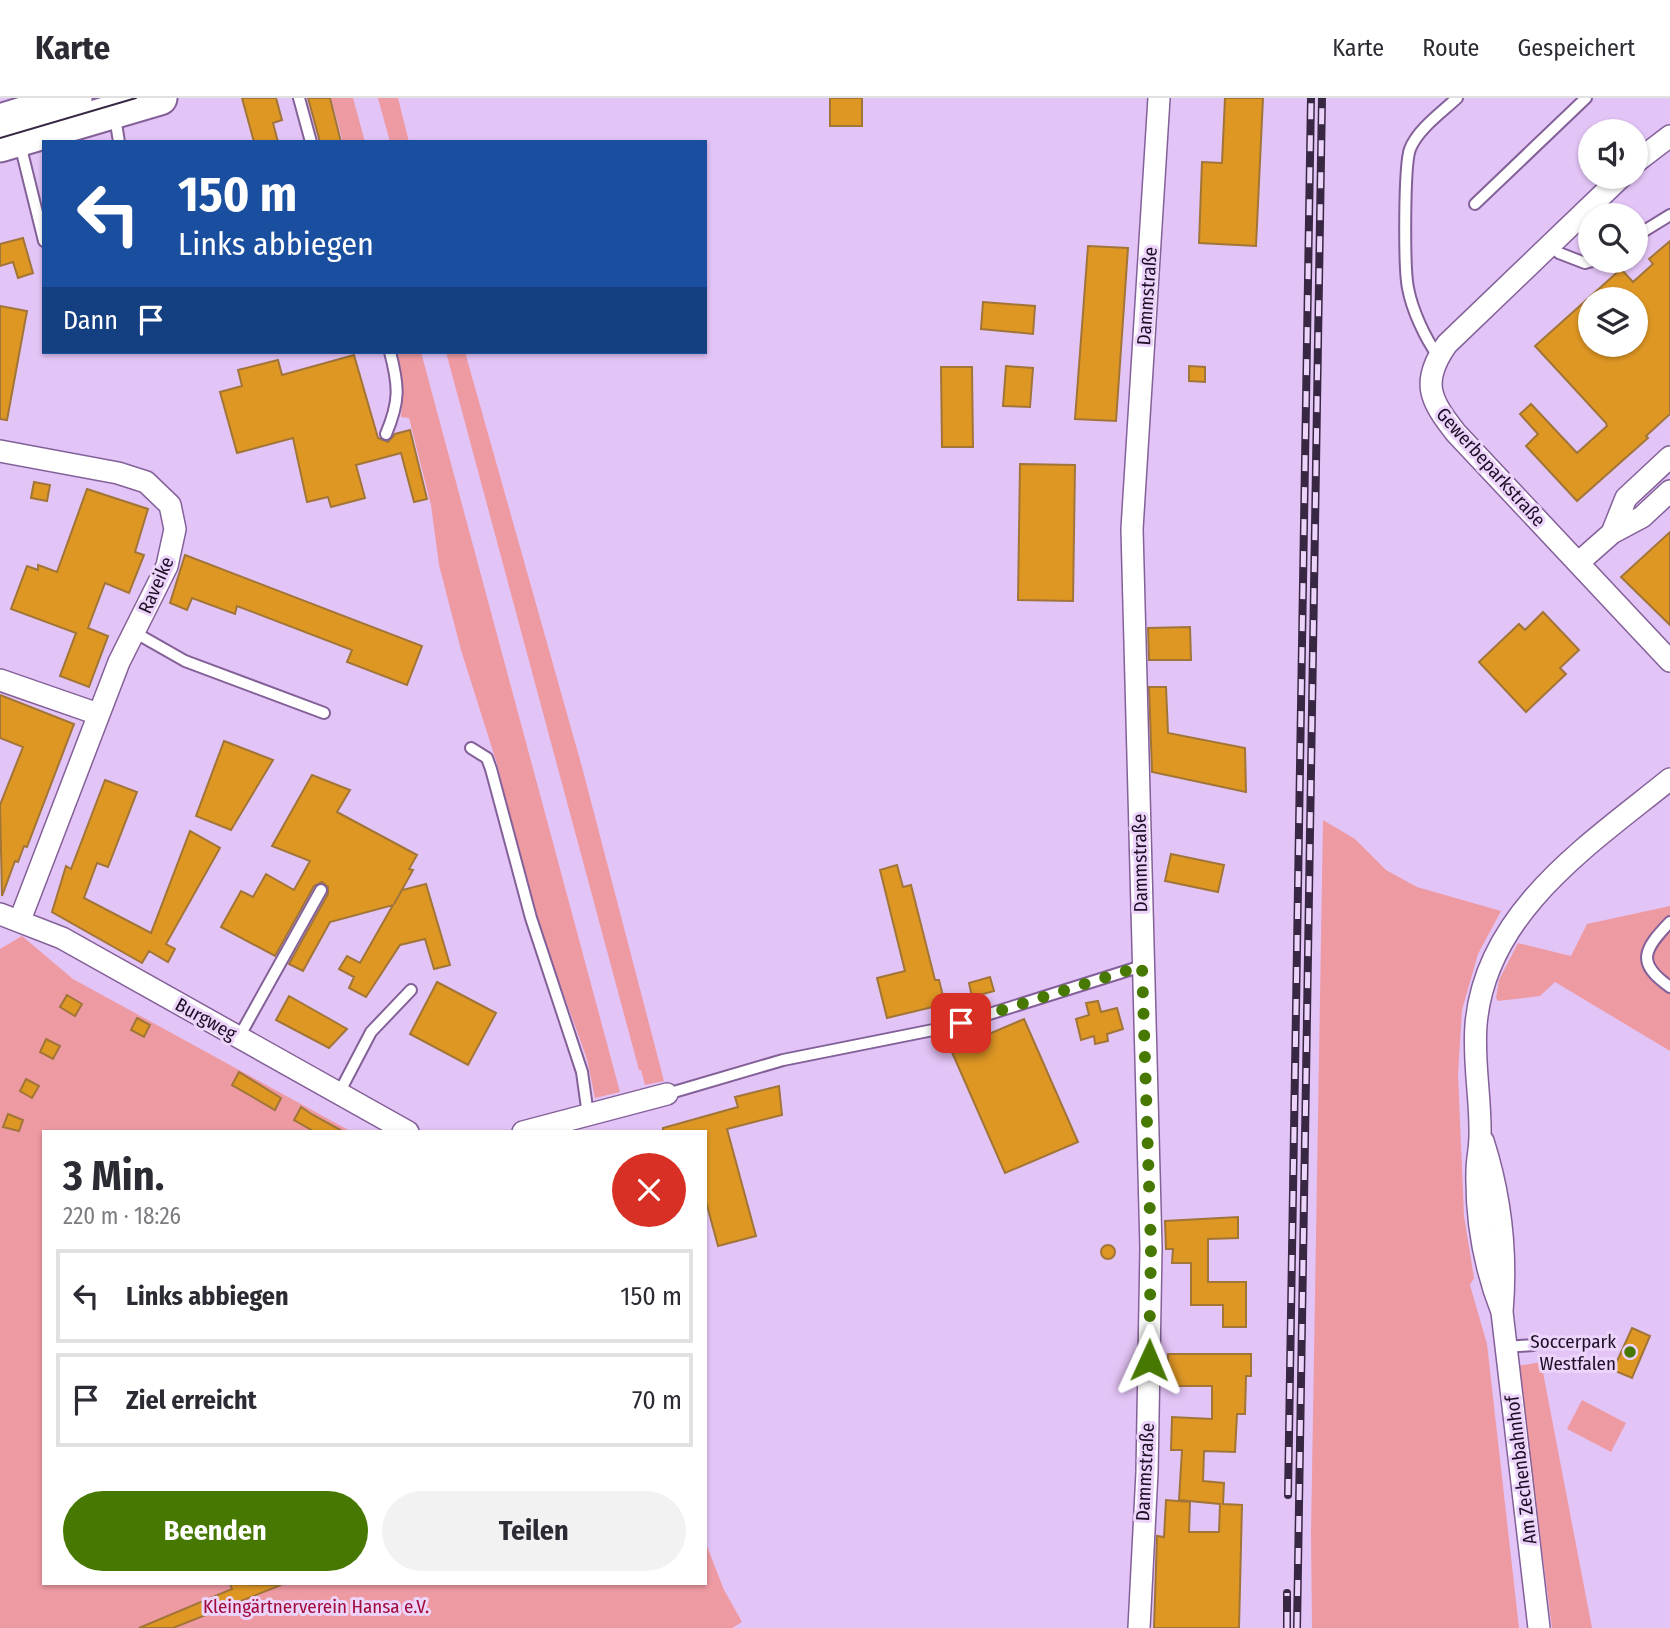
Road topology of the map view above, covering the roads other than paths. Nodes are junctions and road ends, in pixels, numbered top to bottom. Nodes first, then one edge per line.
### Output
1 (75, 98) edge
2 (160, 98) edge
3 (299, 98) edge
4 (1159, 98) edge
5 (1457, 98) edge
6 (1586, 98) edge
7 (115, 117) edge
8 (8, 131) edge
9 (1670, 136) edge
10 (310, 140) edge
11 (1648, 153) edge
12 (1608, 189) edge
13 (1475, 204) dead end
14 (1670, 215) edge
15 (1648, 229) edge
16 (42, 235) edge
17 (1550, 244) junction
18 (1578, 260) edge
19 (390, 354) edge
20 (1438, 356) junction
21 (386, 434) dead end
22 (0, 451) edge
23 (1670, 457) edge
24 (1670, 491) edge
25 (1612, 533) junction
26 (1578, 562) junction
27 (134, 632) junction
28 (1670, 661) edge
29 (0, 680) edge
30 (324, 713) dead end
31 (98, 714) junction
32 (471, 748) dead end
33 (1670, 779) edge
34 (321, 890) dead end
35 (10, 917) edge
36 (1670, 922) edge
37 (1142, 966) junction
38 (1670, 987) edge
39 (411, 989) dead end
40 (239, 1037) junction
41 (338, 1093) junction
42 (667, 1094) joint
43 (588, 1115) junction
44 (404, 1130) edge
45 (531, 1130) edge
46 (1533, 1345) dead end
47 (1506, 1347) junction
48 (1139, 1628) edge
49 (1539, 1628) edge

1 - 8 main road
2 - 7 main road
3 - 10 lane
4 - 37 street, Dammstraße
5 - 20 lane
6 - 13 lane
7 - 8 main road
8 - 16 lane
9 - 11 street
12 - 17 street, Gewerbeparkstraße
14 - 15 lane
17 - 18 lane
17 - 20 street, Gewerbeparkstraße
19 - 21 lane
20 - 26 street, Gewerbeparkstraße
22 - 27 street, Raveike
23 - 25 street
24 - 25 street
25 - 26 street
26 - 28 street, Gewerbeparkstraße
27 - 30 lane
27 - 31 street, Raveike
29 - 31 street
31 - 35 street, Raveike
32 - 43 lane
33 - 47 street, Am Zechenbahnhof
34 - 40 lane
35 - 40 street, Burgweg
36 - 38 lane
37 - 42 lane
37 - 48 street, Dammstraße
39 - 41 lane
40 - 41 street, Burgweg
41 - 44 street, Burgweg
42 - 43 street
43 - 45 street
46 - 47 lane
47 - 49 street, Am Zechenbahnhof

